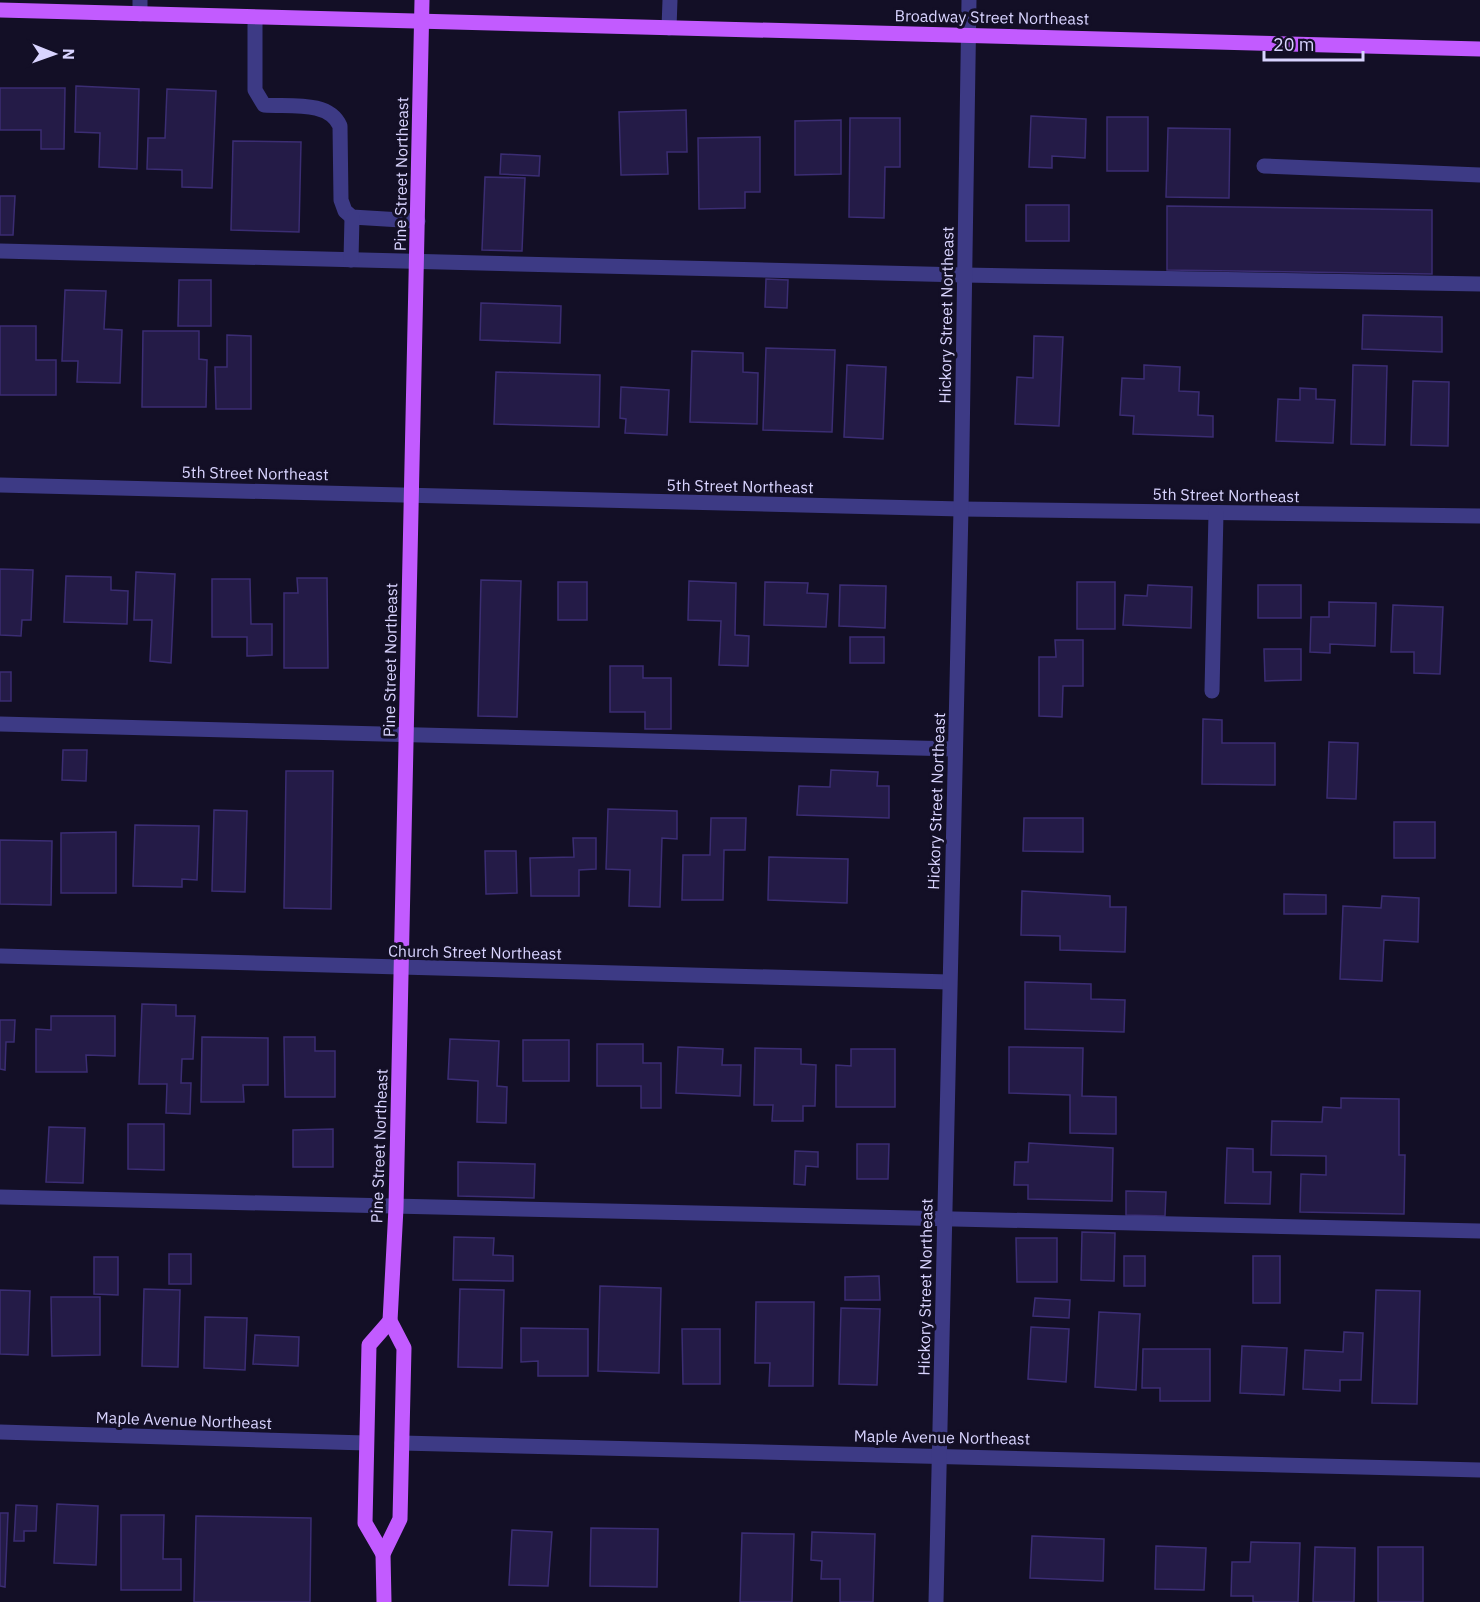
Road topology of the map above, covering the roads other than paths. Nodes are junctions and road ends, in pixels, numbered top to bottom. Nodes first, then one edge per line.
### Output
1 (422, 0) edge
2 (670, 0) edge
3 (969, 0) edge
4 (46, 6) edge
5 (140, 7) edge
6 (0, 10) edge
7 (255, 18) junction
8 (422, 23) junction
9 (669, 28) junction
10 (968, 34) junction
11 (1480, 49) edge
12 (1264, 166) dead end
13 (1480, 175) edge
14 (352, 217) junction
15 (418, 221) junction
16 (0, 250) edge
17 (351, 260) junction
18 (417, 262) junction
19 (964, 275) junction
20 (1480, 284) edge
21 (0, 485) edge
22 (412, 495) junction
23 (961, 509) junction
24 (1216, 513) junction
25 (1480, 516) edge
26 (1212, 691) dead end
27 (0, 724) edge
28 (407, 734) junction
29 (955, 749) junction
30 (0, 957) edge
31 (402, 969) junction
32 (949, 982) junction
33 (0, 1197) edge
34 (396, 1208) junction
35 (944, 1218) junction
36 (1480, 1231) edge
37 (390, 1321) junction
38 (0, 1432) edge
39 (366, 1443) junction
40 (402, 1443) junction
41 (939, 1455) junction
42 (1480, 1470) edge
43 (383, 1554) junction
44 (384, 1602) edge
45 (936, 1602) edge

1 - 8 main road, Pine Street Northeast
2 - 9 street
3 - 10 street, Hickory Street Northeast
4 - 5 main road, Broadway Street Northeast
4 - 6 main road, Broadway Street Northeast
5 - 7 main road, Broadway Street Northeast
7 - 8 main road, Broadway Street Northeast
7 - 14 street
8 - 9 main road, Broadway Street Northeast
8 - 15 main road, Pine Street Northeast
9 - 10 main road, Broadway Street Northeast
10 - 11 main road, Broadway Street Northeast
10 - 19 street, Hickory Street Northeast
12 - 13 street
14 - 15 street
14 - 17 street
15 - 18 main road, Pine Street Northeast
16 - 17 street
17 - 18 street
18 - 19 street
18 - 22 main road, Pine Street Northeast
19 - 20 street
19 - 23 street, Hickory Street Northeast
21 - 22 street, 5th Street Northeast
22 - 23 street, 5th Street Northeast
22 - 28 main road, Pine Street Northeast
23 - 24 street, 5th Street Northeast
23 - 29 street, Hickory Street Northeast
24 - 25 street, 5th Street Northeast
24 - 26 street
27 - 28 street
28 - 29 street
28 - 31 main road, Pine Street Northeast
29 - 32 street, Hickory Street Northeast
30 - 31 street, Church Street Northeast
31 - 32 street, Church Street Northeast
31 - 34 main road, Pine Street Northeast
32 - 35 street, Hickory Street Northeast
33 - 34 street
34 - 35 street
34 - 37 main road, Pine Street Northeast
35 - 36 street
35 - 41 street, Hickory Street Northeast
37 - 39 main road
37 - 40 main road
38 - 39 street, Maple Avenue Northeast
39 - 43 main road
40 - 41 street, Maple Avenue Northeast
40 - 43 main road
41 - 42 street, Maple Avenue Northeast
41 - 45 street, Hickory Street Northeast
43 - 44 main road

